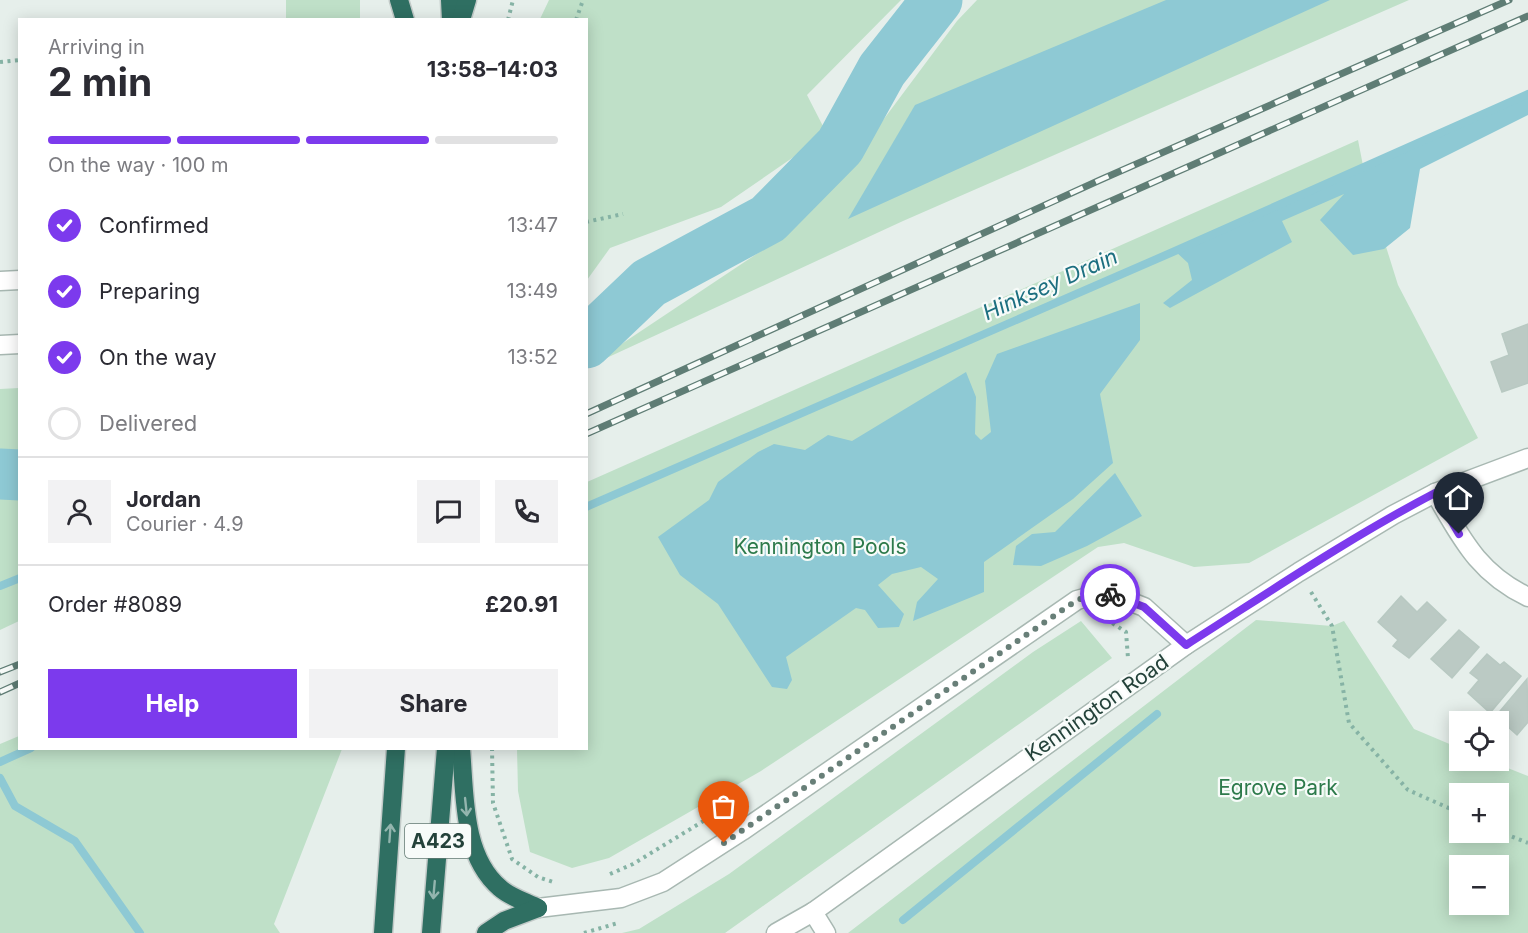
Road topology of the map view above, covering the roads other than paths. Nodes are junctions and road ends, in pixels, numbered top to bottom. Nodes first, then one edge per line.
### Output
1 (399, 0) edge
2 (409, 0) edge
3 (450, 0) edge
4 (467, 0) edge
5 (405, 18) edge
6 (406, 18) edge
7 (451, 18) edge
8 (462, 18) edge
9 (18, 280) edge
10 (0, 281) edge
11 (18, 344) edge
12 (0, 345) edge
13 (1528, 458) edge
14 (1435, 493) junction
15 (1528, 597) edge
16 (1186, 645) junction
17 (396, 750) edge
18 (446, 750) edge
19 (460, 750) edge
20 (538, 908) junction
21 (813, 912) junction
22 (383, 933) edge
23 (431, 933) edge
24 (486, 933) edge
25 (776, 933) edge
26 (826, 933) edge

1 - 5 highway
2 - 6 highway
3 - 7 highway
4 - 8 highway
9 - 10 street
11 - 12 street
13 - 14 street, Kennington Road
14 - 15 street
14 - 16 street, Kennington Road
16 - 20 street
16 - 21 street, Kennington Road
22 -> 17 highway, A423
18 -> 23 highway, A423
19 -> 20 highway
20 - 24 highway
21 - 25 street, Kennington Road
21 - 26 street

